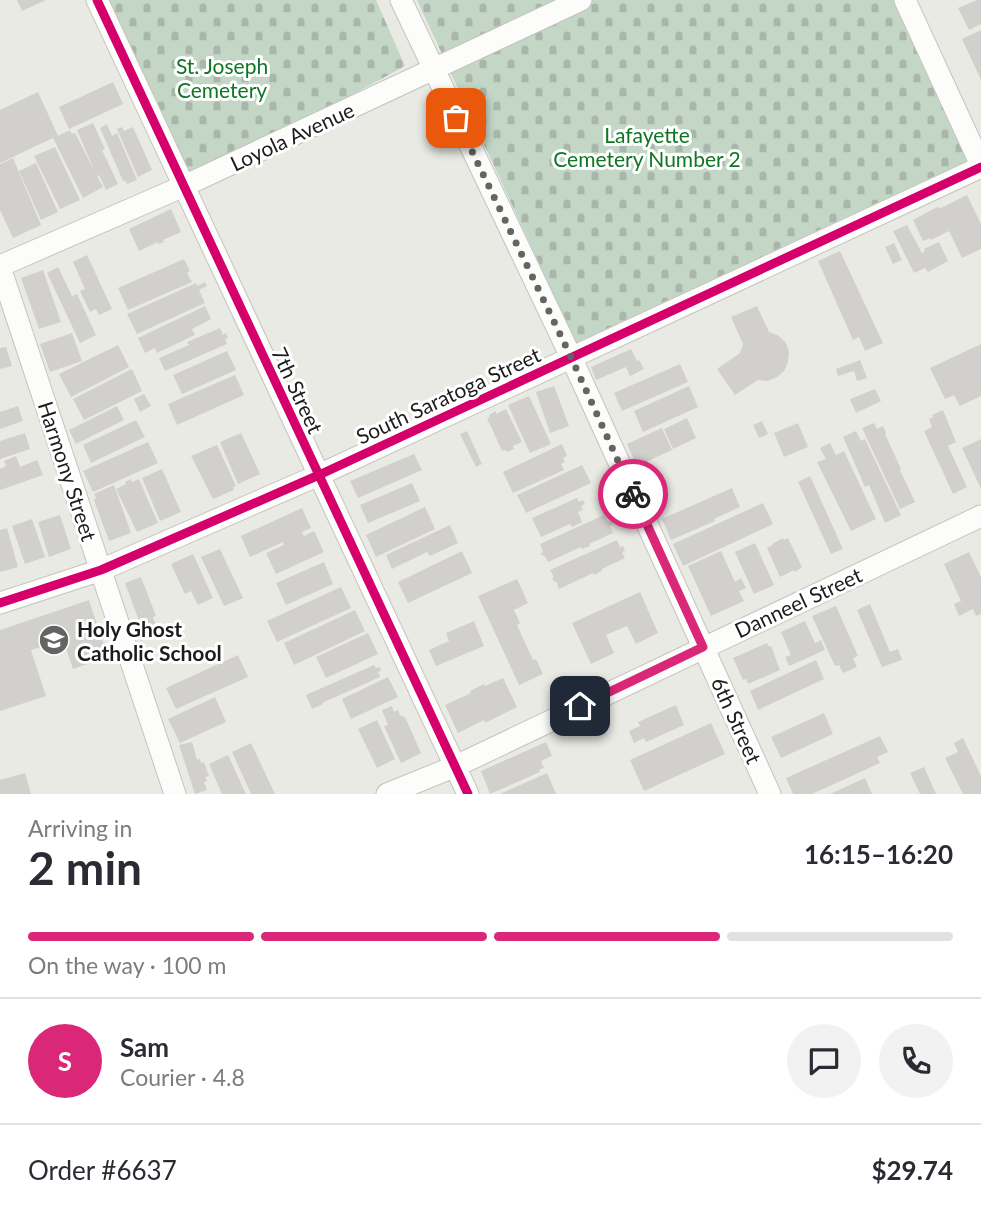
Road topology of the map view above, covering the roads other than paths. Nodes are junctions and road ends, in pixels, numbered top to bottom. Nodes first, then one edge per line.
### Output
1 (97, 0) edge
2 (401, 0) edge
3 (581, 0) edge
4 (905, 0) edge
5 (433, 70) junction
6 (981, 166) edge
7 (184, 186) junction
8 (0, 267) edge
9 (571, 357) junction
10 (319, 475) junction
11 (981, 516) edge
12 (101, 570) junction
13 (0, 603) edge
14 (703, 647) junction
15 (456, 766) junction
16 (176, 794) edge
17 (387, 794) edge
18 (468, 794) edge
19 (770, 794) edge

1 - 7 street, 7th Street
2 - 5 street, 6th Street
3 - 5 street, Loyola Avenue
4 - 6 street
5 - 7 street, Loyola Avenue
5 - 9 street, 6th Street
6 - 9 street, South Saratoga Street
7 - 8 street, Loyola Avenue
7 - 10 street, 7th Street
8 - 12 street, Harmony Street
9 - 10 street, South Saratoga Street
9 - 14 street, 6th Street
10 - 12 street, South Saratoga Street
10 - 15 street, 7th Street
11 - 14 street, Danneel Street
12 - 13 street, South Saratoga Street
12 - 16 street, Harmony Street
14 - 15 street, Danneel Street
14 - 19 street, 6th Street
15 - 17 street, Danneel Street
15 - 18 street, 7th Street

